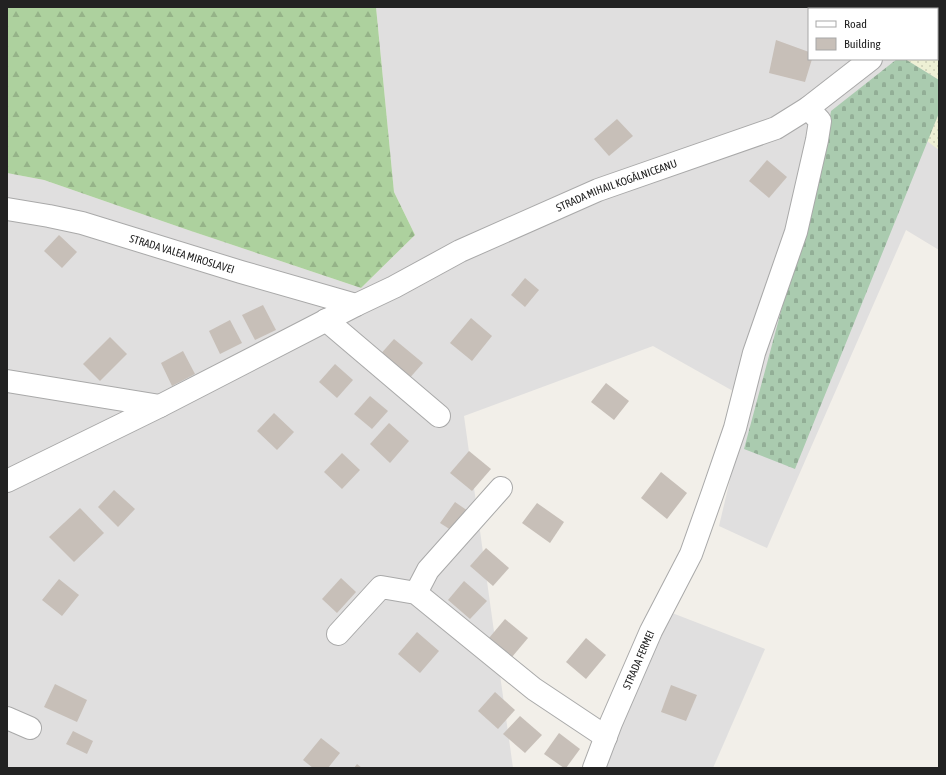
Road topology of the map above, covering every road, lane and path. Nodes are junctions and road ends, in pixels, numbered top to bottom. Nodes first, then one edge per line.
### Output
1 (870, 60) edge
2 (808, 108) junction
3 (7, 209) edge
4 (356, 305) junction
5 (326, 320) junction
6 (7, 381) edge
7 (160, 406) junction
8 (439, 416) dead end
9 (7, 482) edge
10 (501, 488) dead end
11 (416, 593) junction
12 (338, 634) dead end
13 (7, 718) edge
14 (30, 728) dead end
15 (606, 737) junction
16 (594, 768) edge

1 - 2 street, STRADA MIHAIL KOGĂLNICEANU
2 - 4 street, STRADA MIHAIL KOGĂLNICEANU
2 - 15 street, STRADA FERMEI
3 - 4 street, STRADA VALEA MIROSLAVEI
4 - 5 street, STRADA MIHAIL KOGĂLNICEANU
5 - 7 street, STRADA MIHAIL KOGĂLNICEANU
5 - 8 street
6 - 7 street
7 - 9 street, STRADA MIHAIL KOGĂLNICEANU
10 - 11 street
11 - 12 street
11 - 15 street
13 - 14 street
15 - 16 street, STRADA FERMEI

